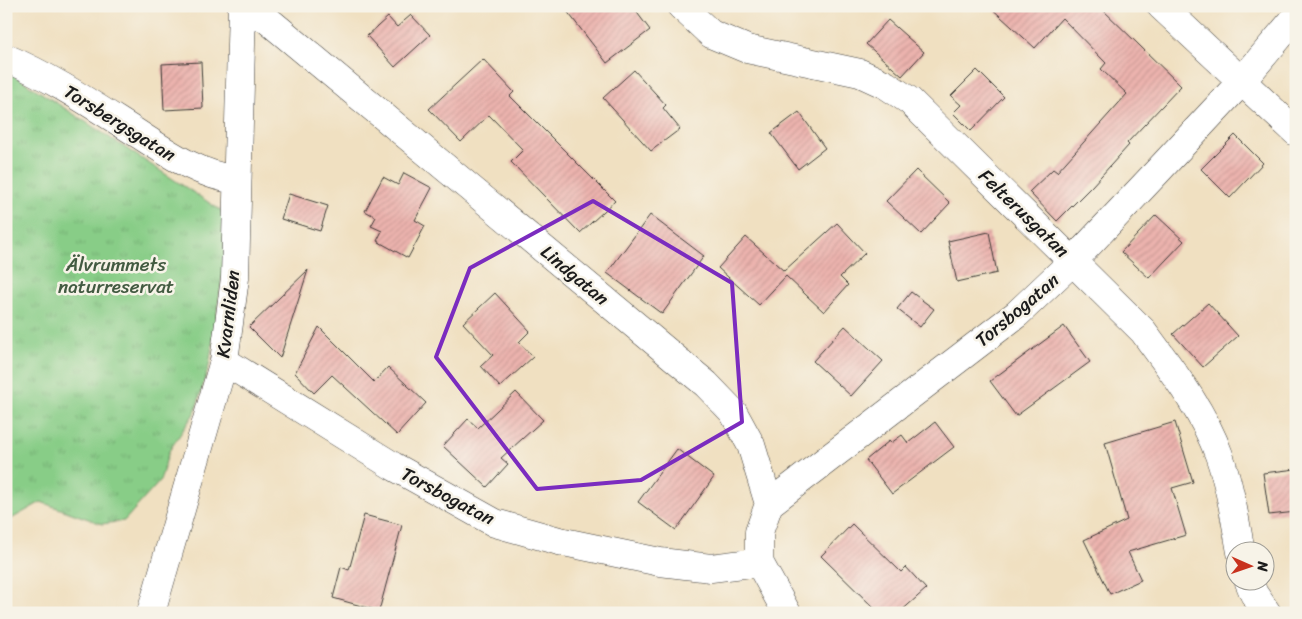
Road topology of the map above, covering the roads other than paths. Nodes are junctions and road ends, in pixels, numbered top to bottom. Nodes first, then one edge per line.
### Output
1 (681, 6) edge
2 (1161, 6) edge
3 (242, 11) edge
4 (1296, 18) edge
5 (6, 58) edge
6 (1240, 82) junction
7 (1296, 132) edge
8 (237, 180) junction
9 (1073, 261) junction
10 (224, 361) junction
11 (769, 504) junction
12 (1239, 542) edge
13 (758, 562) junction
14 (1253, 592) edge
15 (151, 613) edge
16 (787, 613) edge
17 (1267, 613) edge

1 - 9 street, Felterusgatan
2 - 6 street
3 - 8 street, Kvarnliden
3 - 11 street, Lindgatan
4 - 6 street, Torsbogatan
5 - 8 street, Torsbergsgatan
6 - 7 street
6 - 9 street, Torsbogatan
8 - 10 street, Kvarnliden
9 - 11 street, Torsbogatan
9 - 12 street, Felterusgatan
10 - 13 street, Torsbogatan
10 - 15 street, Kvarnliden
11 - 13 street
13 - 16 street
14 - 17 street

